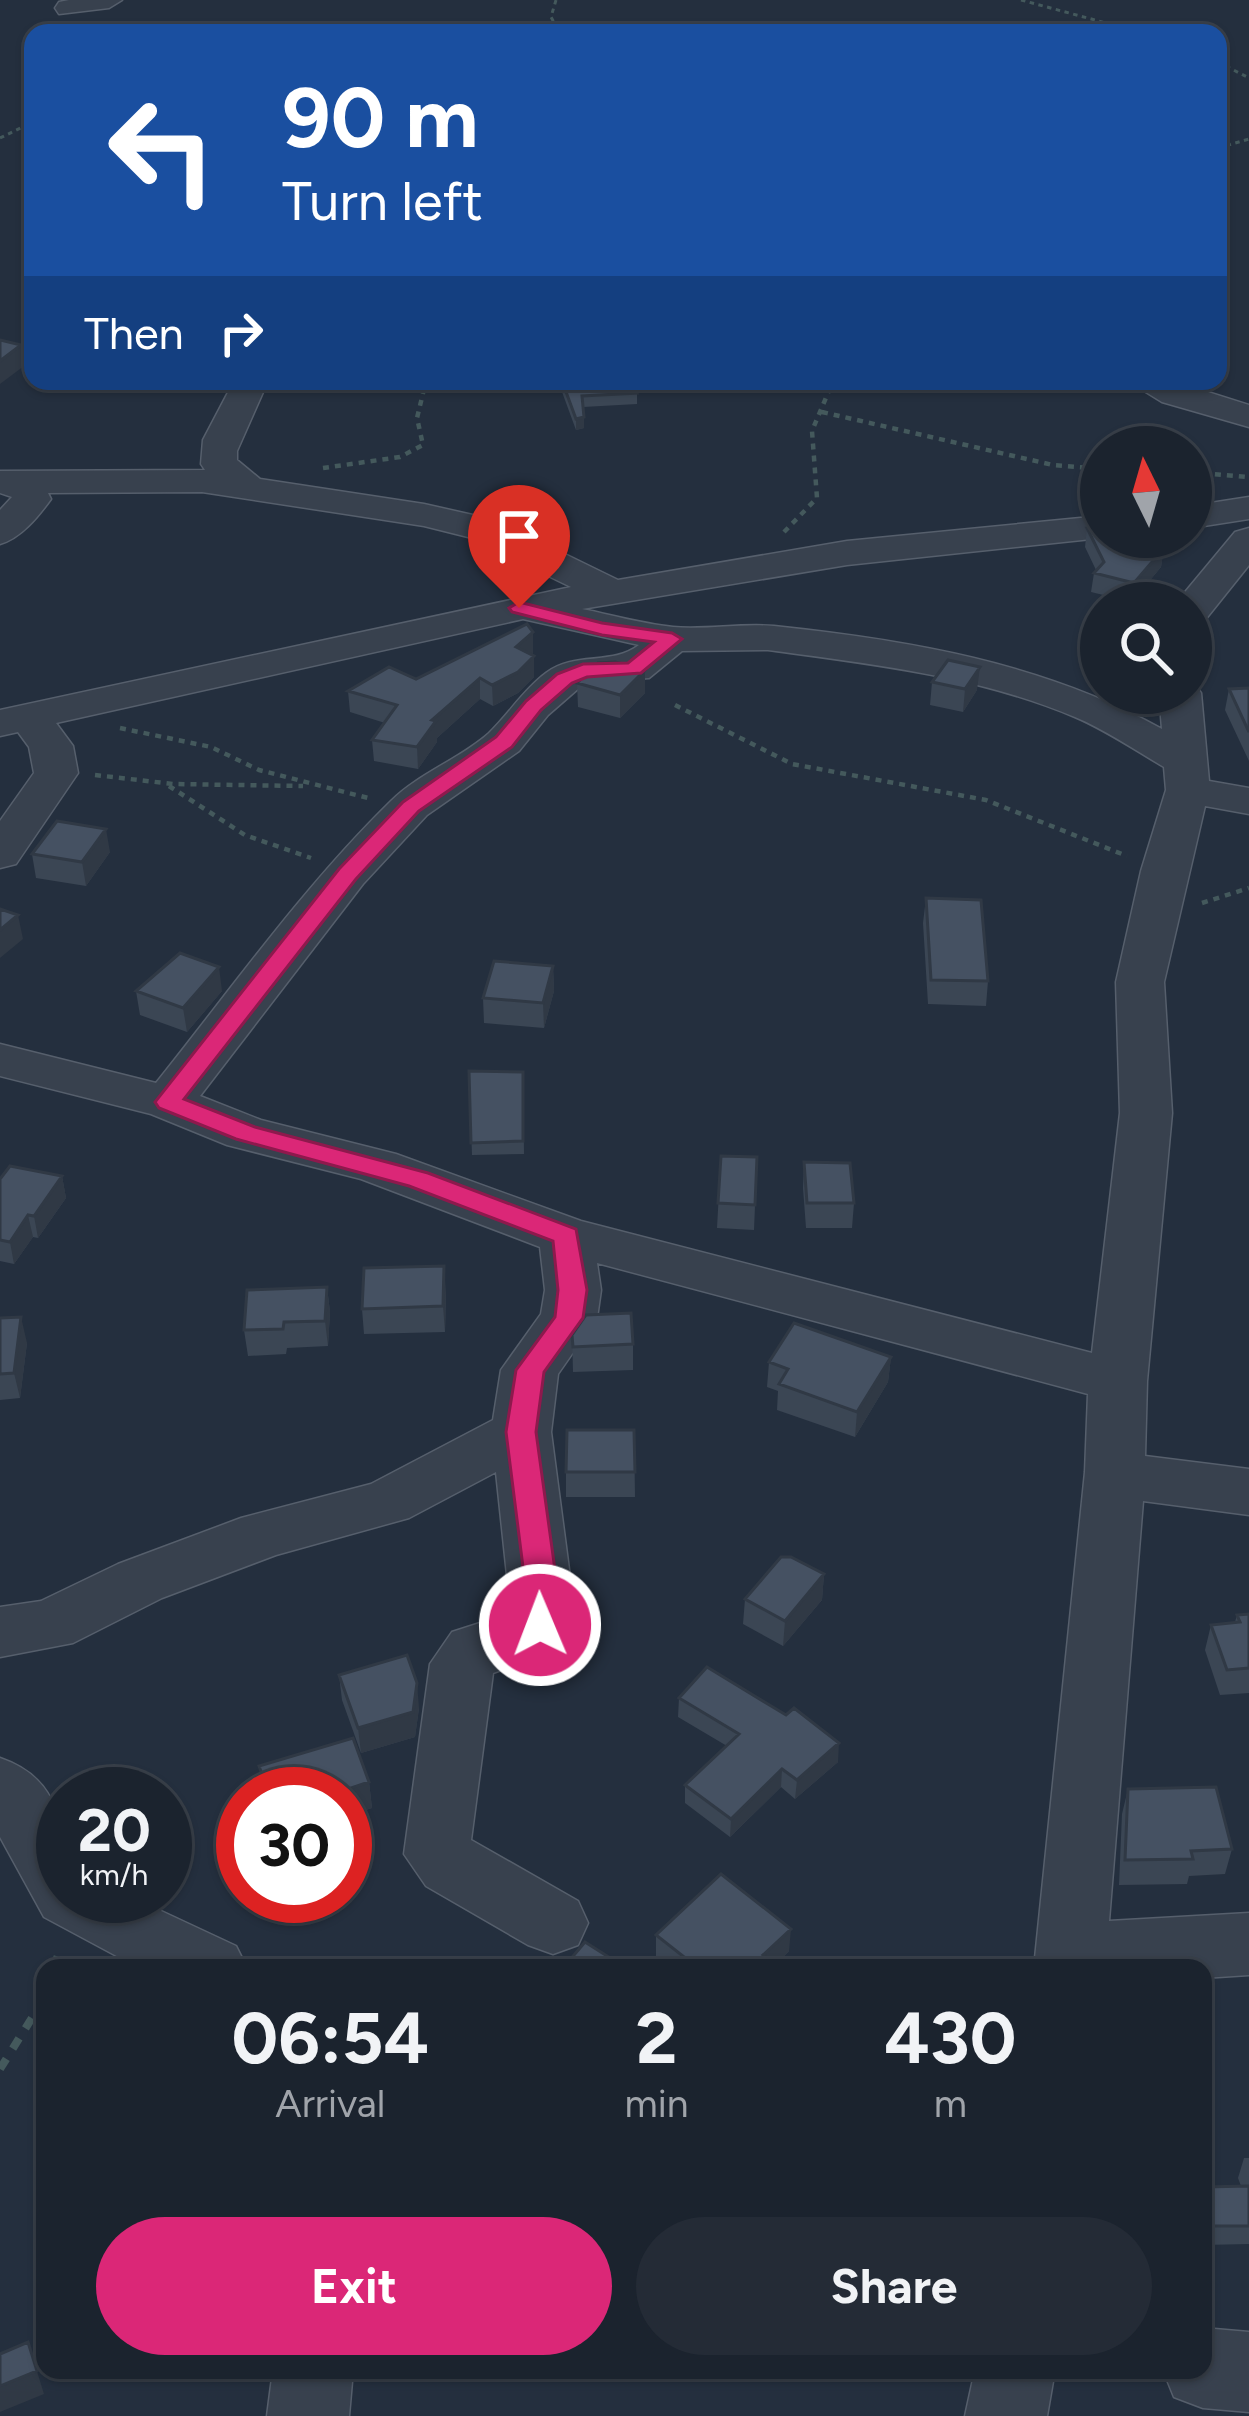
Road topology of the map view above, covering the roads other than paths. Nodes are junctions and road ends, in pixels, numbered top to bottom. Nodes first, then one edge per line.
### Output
1 (109, 0) edge
2 (65, 4) edge
3 (249, 390) edge
4 (1163, 390) edge
5 (1249, 416) edge
6 (242, 482) junction
7 (12, 483) edge
8 (1249, 508) edge
9 (1212, 514) edge
10 (1080, 529) edge
11 (0, 532) edge
12 (1249, 540) edge
13 (1212, 585) edge
14 (612, 592) junction
15 (519, 608) junction
16 (672, 639) junction
17 (1182, 714) edge
18 (27, 718) edge
19 (1186, 775) junction
20 (1249, 801) edge
21 (0, 854) edge
22 (0, 1060) edge
23 (168, 1102) junction
24 (566, 1236) junction
25 (1118, 1381) junction
26 (521, 1432) junction
27 (1115, 1472) junction
28 (1249, 1492) edge
29 (0, 1632) edge
30 (0, 1786) edge
31 (36, 1836) edge
32 (115, 1923) edge
33 (553, 1923) dead end
34 (1249, 1945) edge
35 (192, 1959) edge
36 (1071, 1959) edge
37 (1093, 1959) edge
38 (1212, 2369) edge
39 (1249, 2372) edge
40 (312, 2379) edge
41 (1013, 2379) edge
42 (308, 2416) edge
43 (1006, 2416) edge

1 - 2 street
3 - 6 street
4 - 5 street
6 - 7 street
6 - 14 street
7 - 11 street
8 - 9 street
10 - 14 street
12 - 13 street
14 - 15 street
15 - 16 street
15 - 18 street
16 - 19 street
16 - 23 street
17 - 19 street
18 - 21 street
19 - 20 street
19 - 25 street
22 - 23 street
23 - 24 street
24 - 25 street
24 - 26 street
25 - 27 street
26 - 29 street
26 - 33 street
27 - 28 street
27 - 36 street
30 - 31 street
32 - 35 street
34 - 37 street
38 - 39 street
40 - 42 street
41 - 43 street

